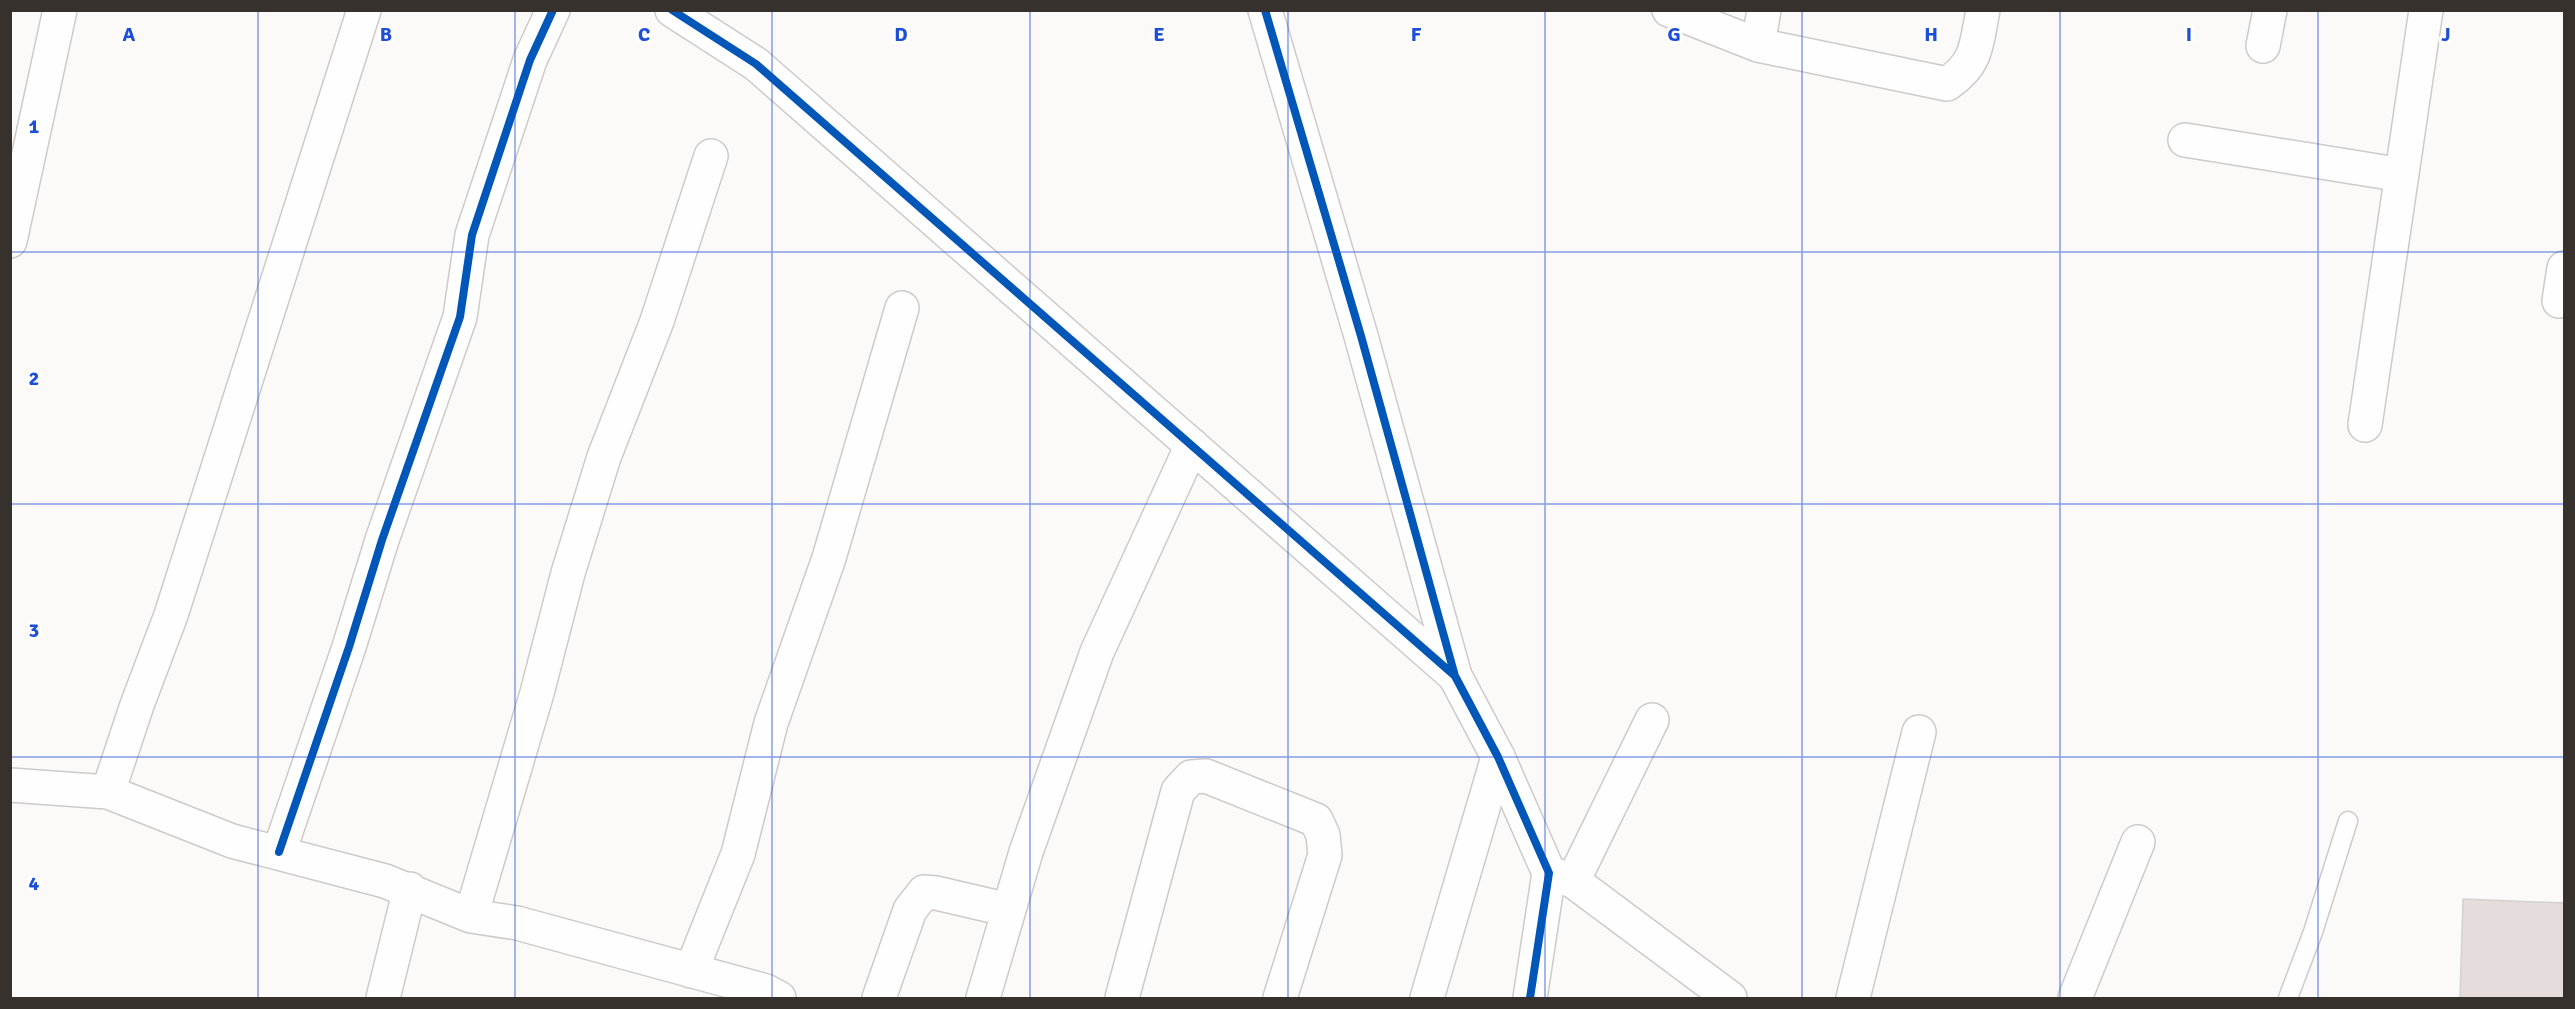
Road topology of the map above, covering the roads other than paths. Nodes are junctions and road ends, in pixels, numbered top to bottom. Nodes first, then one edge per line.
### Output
1 (60, 10) edge
2 (364, 10) edge
3 (553, 10) edge
4 (672, 10) edge
5 (1265, 10) edge
6 (1670, 10) edge
7 (1764, 10) edge
8 (1983, 10) edge
9 (2270, 10) edge
10 (2426, 10) edge
11 (1758, 45) junction
12 (2263, 46) dead end
13 (2185, 140) dead end
14 (711, 156) dead end
15 (2402, 175) junction
16 (10, 241) edge
17 (2565, 268) edge
18 (2559, 301) dead end
19 (902, 308) dead end
20 (2365, 425) dead end
21 (1192, 445) junction
22 (1455, 676) junction
23 (1652, 720) dead end
24 (1918, 732) dead end
25 (1498, 757) junction
26 (10, 785) edge
27 (108, 792) junction
28 (2348, 821) dead end
29 (2138, 842) dead end
30 (279, 852) junction
31 (1561, 877) junction
32 (410, 889) junction
33 (1009, 910) junction
34 (471, 916) junction
35 (691, 971) junction
36 (1690, 985) edge
37 (383, 999) edge
38 (779, 999) edge
39 (879, 999) edge
40 (983, 999) edge
41 (1122, 999) edge
42 (1280, 999) edge
43 (1427, 999) edge
44 (1530, 999) edge
45 (1730, 999) edge
46 (1853, 999) edge
47 (2075, 999) edge
48 (2288, 999) edge

1 - 16 street
2 - 27 street
3 - 30 street
4 - 21 street
5 - 22 street
6 - 11 street
7 - 11 street
8 - 11 street
9 - 12 street
10 - 15 street
13 - 15 street
14 - 34 street
15 - 20 street
17 - 18 street
19 - 35 street
21 - 22 street
21 - 33 street
22 - 25 street
23 - 31 street
24 - 46 street
25 - 31 street
25 - 43 street
26 - 27 street
27 - 30 street
28 - 48 lane
29 - 47 street
30 - 32 street
31 - 36 street
31 - 44 street
32 - 34 street
32 - 37 street
33 - 39 street
33 - 40 street
34 - 35 street
35 - 38 street
36 - 45 street
41 - 42 street

